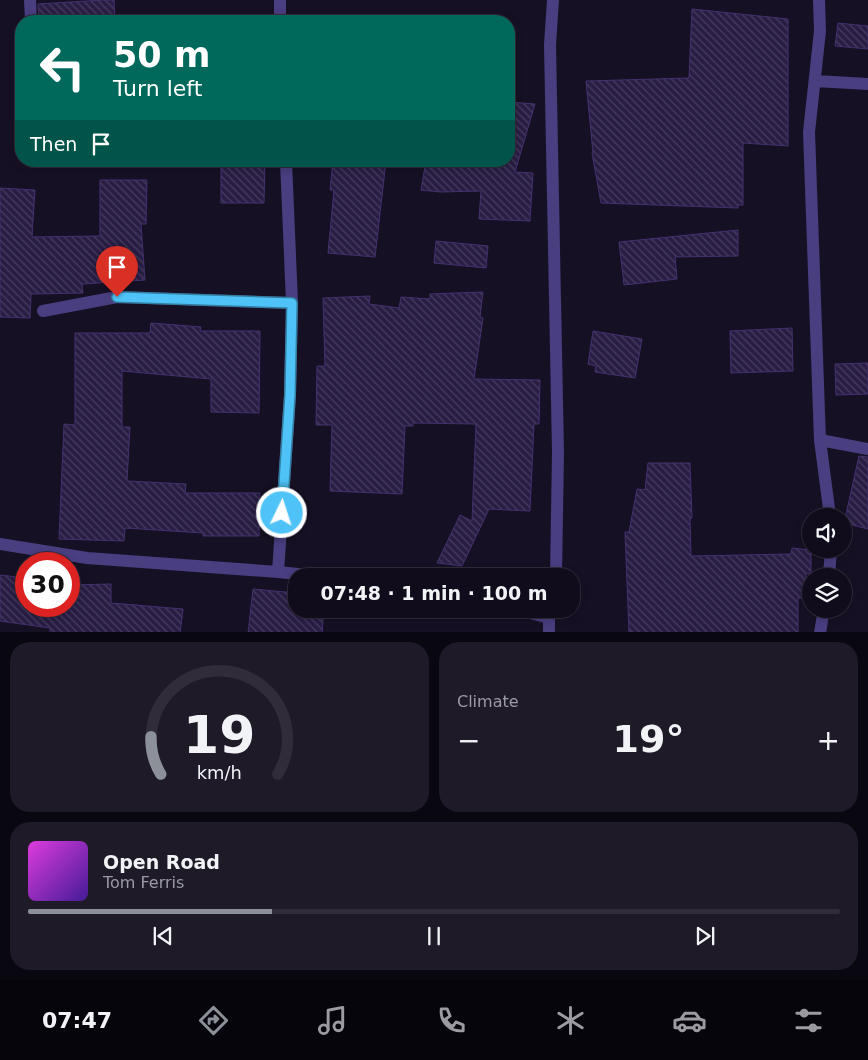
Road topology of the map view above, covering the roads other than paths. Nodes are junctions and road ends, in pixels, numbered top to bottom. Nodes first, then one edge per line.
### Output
1 (30, 0) edge
2 (280, 0) edge
3 (553, 0) edge
4 (819, 0) edge
5 (31, 15) edge
6 (280, 15) edge
7 (815, 81) junction
8 (868, 84) edge
9 (286, 167) edge
10 (292, 303) junction
11 (43, 310) dead end
12 (820, 440) junction
13 (868, 449) edge
14 (829, 508) edge
15 (0, 544) edge
16 (556, 568) edge
17 (278, 572) junction
18 (288, 573) edge
19 (550, 618) edge
20 (822, 618) edge
21 (549, 632) edge
22 (820, 632) edge

1 - 5 street
2 - 6 street
3 - 16 street
4 - 7 street
7 - 8 street
7 - 12 street
9 - 10 street
10 - 11 street
10 - 17 street
12 - 13 street
12 - 14 street
15 - 17 street
17 - 18 street
19 - 21 street
20 - 22 street

